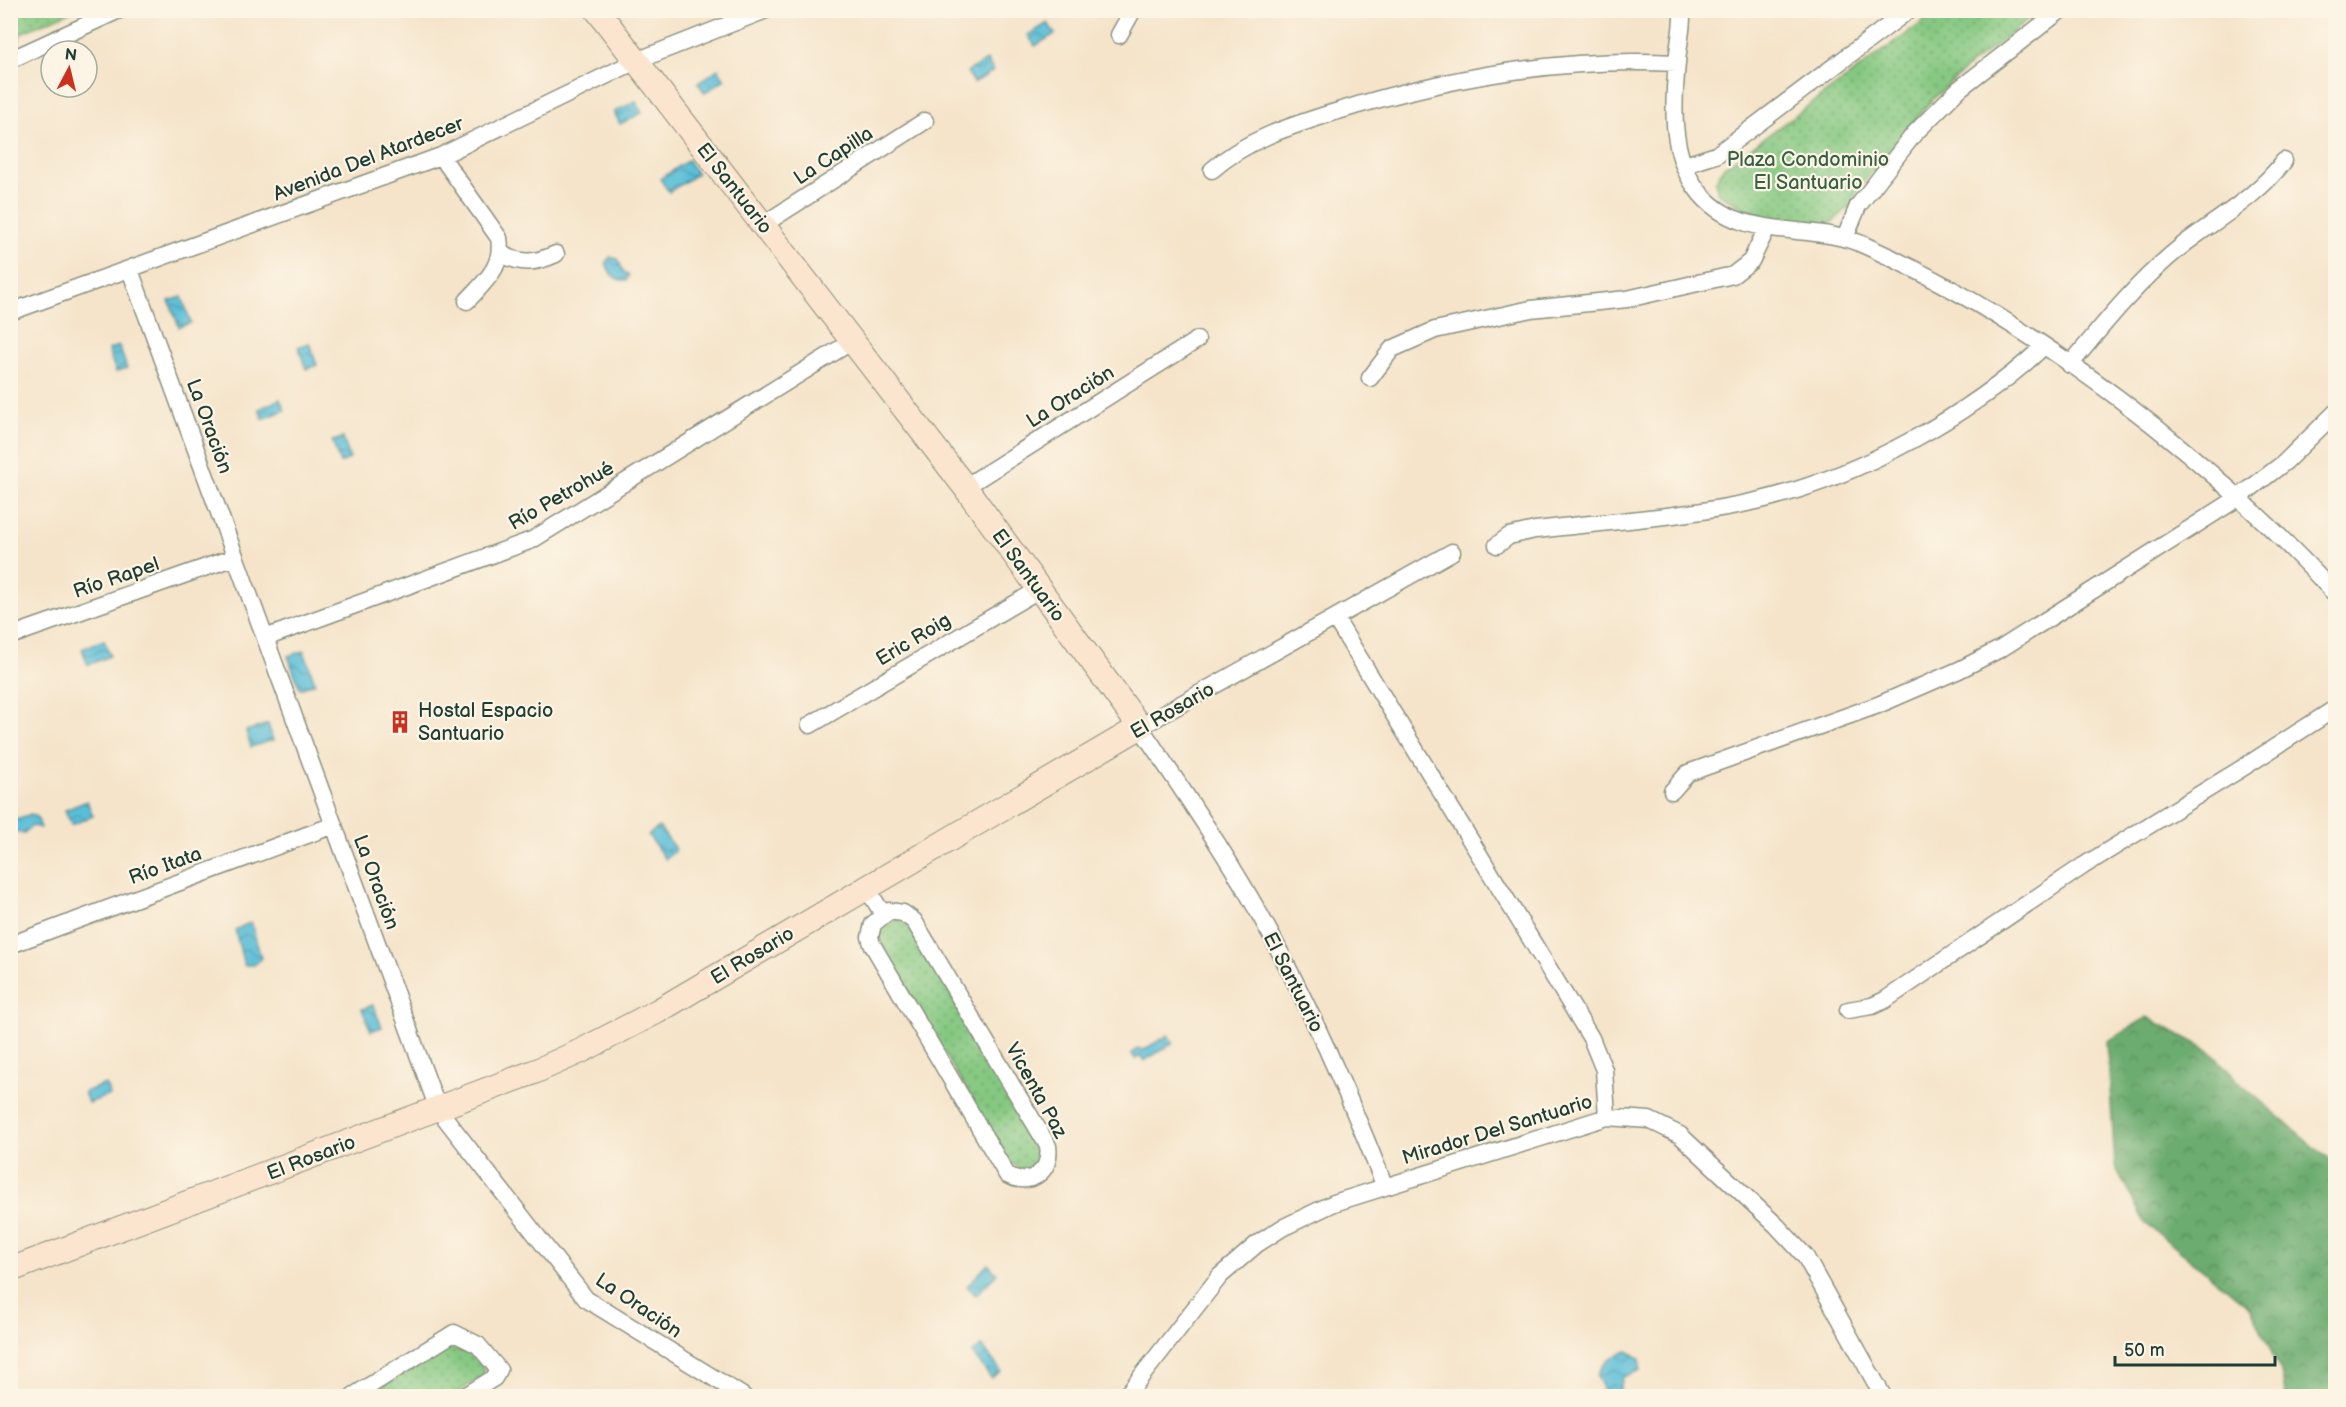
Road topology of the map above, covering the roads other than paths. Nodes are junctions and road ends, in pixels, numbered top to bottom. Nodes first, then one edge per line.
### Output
1 (597, 10) edge
2 (766, 10) edge
3 (1133, 10) edge
4 (1682, 10) edge
5 (1909, 10) edge
6 (2061, 10) edge
7 (108, 13) edge
8 (1119, 35) dead end
9 (10, 60) edge
10 (636, 61) junction
11 (1677, 63) junction
12 (925, 121) dead end
13 (441, 156) junction
14 (2284, 161) dead end
15 (1685, 165) junction
16 (1212, 170) dead end
17 (764, 224) junction
18 (1767, 228) junction
19 (1845, 238) junction
20 (502, 254) junction
21 (556, 254) dead end
22 (130, 270) junction
23 (467, 301) dead end
24 (10, 312) edge
25 (854, 340) junction
26 (1197, 340) dead end
27 (2043, 347) junction
28 (2070, 365) junction
29 (1370, 378) dead end
30 (2336, 412) edge
31 (965, 487) junction
32 (2238, 498) junction
33 (1497, 545) dead end
34 (1452, 552) dead end
35 (235, 557) junction
36 (1038, 590) junction
37 (2336, 595) edge
38 (1335, 618) junction
39 (10, 636) edge
40 (265, 638) junction
41 (2336, 708) edge
42 (810, 725) dead end
43 (1140, 727) junction
44 (1672, 791) dead end
45 (334, 825) junction
46 (866, 887) junction
47 (883, 914) junction
48 (10, 945) edge
49 (1848, 1010) dead end
50 (438, 1109) junction
51 (1607, 1117) junction
52 (1385, 1187) junction
53 (10, 1270) edge
54 (353, 1396) edge
55 (465, 1396) edge
56 (743, 1396) edge
57 (1126, 1396) edge
58 (1883, 1396) edge

1 - 10 street, El Santuario
2 - 10 street, Avenida Del Atardecer
3 - 8 street
4 - 11 street
5 - 15 street
6 - 19 street
7 - 9 street
10 - 13 street, Avenida Del Atardecer
10 - 17 street, El Santuario
11 - 15 street
11 - 16 street
12 - 17 street, La Capilla
13 - 20 street
13 - 22 street, Avenida Del Atardecer
14 - 28 street
15 - 18 street
17 - 25 street, El Santuario
18 - 19 street
18 - 29 street
19 - 27 street
20 - 21 street
20 - 23 street
22 - 24 street, Avenida Del Atardecer
22 - 35 street, La Oración
25 - 31 street, El Santuario
25 - 40 street, Río Petrohué
26 - 31 street, La Oración
27 - 28 street
27 - 33 street
28 - 32 street
30 - 32 street
31 - 36 street, El Santuario
32 - 37 street
32 - 44 street
34 - 38 street, El Rosario
35 - 39 street, Río Rapel
35 - 40 street, La Oración
36 - 42 street, Eric Roig
36 - 43 street, El Santuario
38 - 43 street, El Rosario
38 - 51 street
40 - 45 street, La Oración
41 - 49 street
43 - 46 street, El Rosario
43 - 52 street, El Santuario
45 - 48 street, Río Itata
45 - 50 street, La Oración
46 - 47 street
46 - 50 street, El Rosario
47 - 47 street, Vicenta Paz
50 - 53 street, El Rosario
50 - 56 street, La Oración
51 - 52 street, Mirador Del Santuario
51 - 58 street, Mirador Del Santuario
52 - 57 street, Mirador Del Santuario
54 - 55 street

